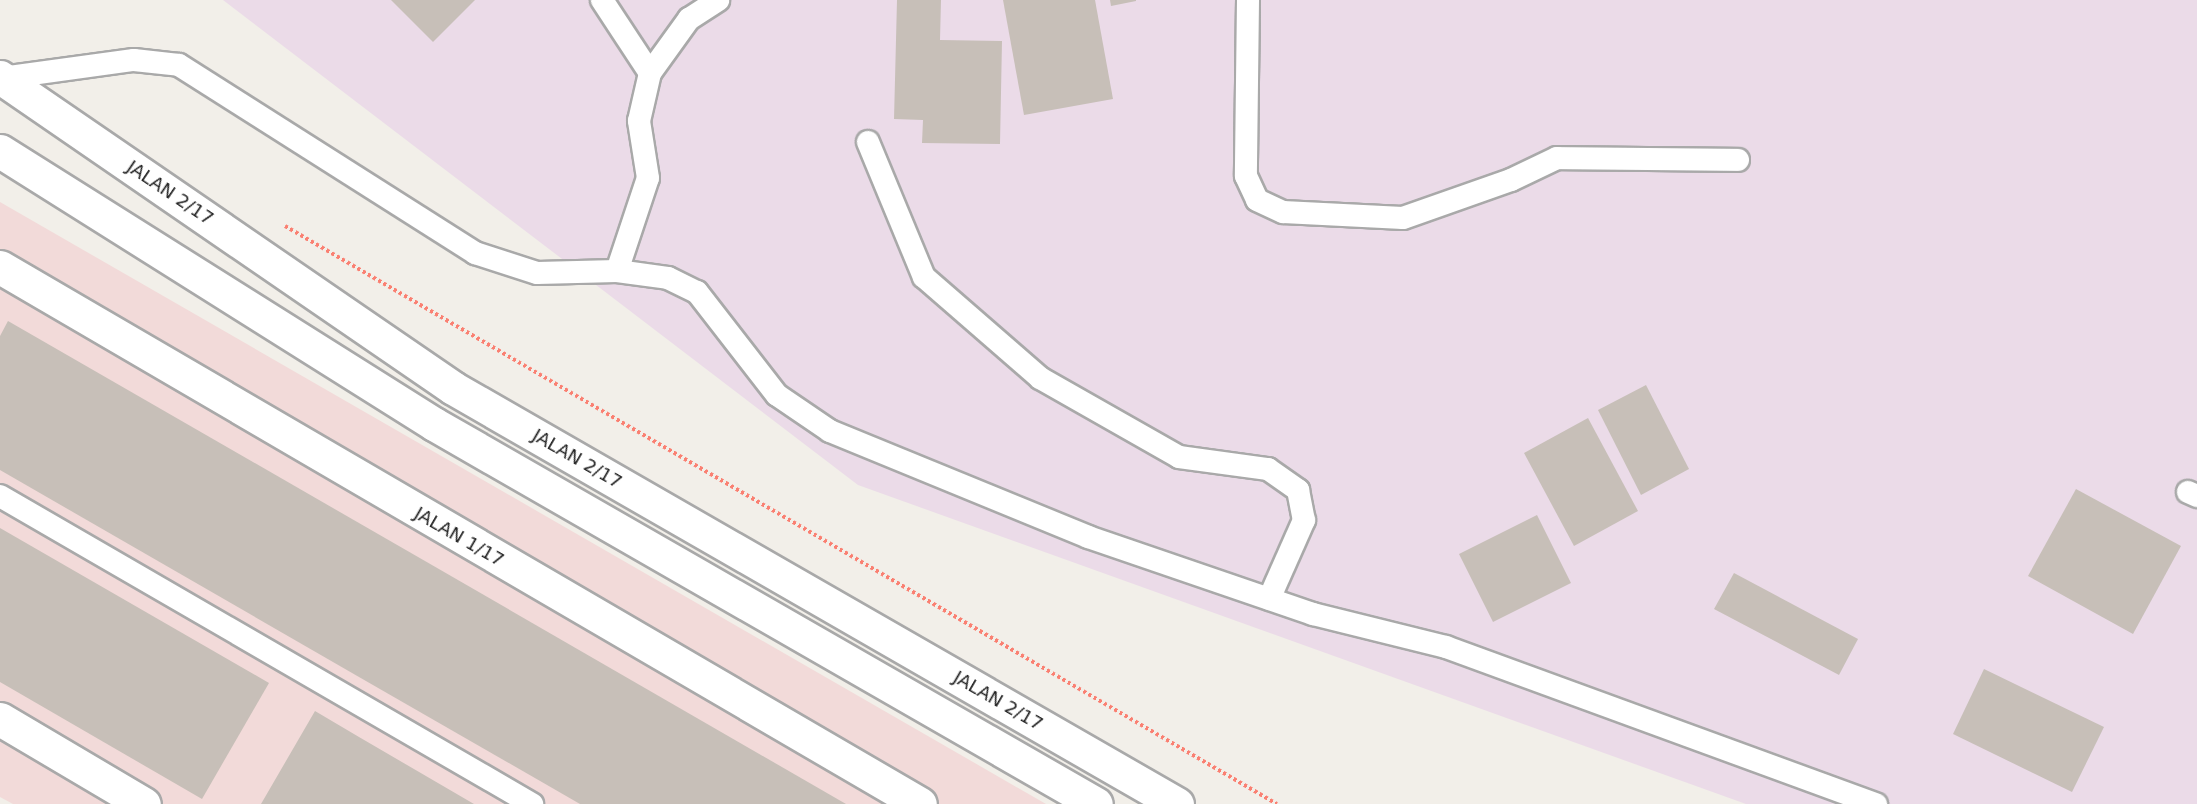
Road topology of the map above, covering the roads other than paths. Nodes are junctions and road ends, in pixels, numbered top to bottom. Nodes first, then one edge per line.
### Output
1 (602, 0) edge
2 (718, 0) edge
3 (1248, 0) edge
4 (650, 73) junction
5 (1, 79) edge
6 (868, 142) dead end
7 (0, 151) edge
8 (1738, 160) dead end
9 (0, 267) edge
10 (617, 271) junction
11 (0, 496) edge
12 (1269, 599) junction
13 (0, 719) edge
14 (144, 804) edge
15 (532, 804) edge
16 (920, 804) edge
17 (1096, 804) edge
18 (1177, 804) edge
19 (1876, 804) edge

1 - 4 lane
2 - 4 lane
3 - 8 lane
4 - 10 lane
5 - 10 lane
5 - 18 street, JALAN 2/17
6 - 12 lane
7 - 17 street
9 - 16 street, JALAN 1/17
10 - 12 lane
11 - 15 lane
12 - 19 lane
13 - 14 street

